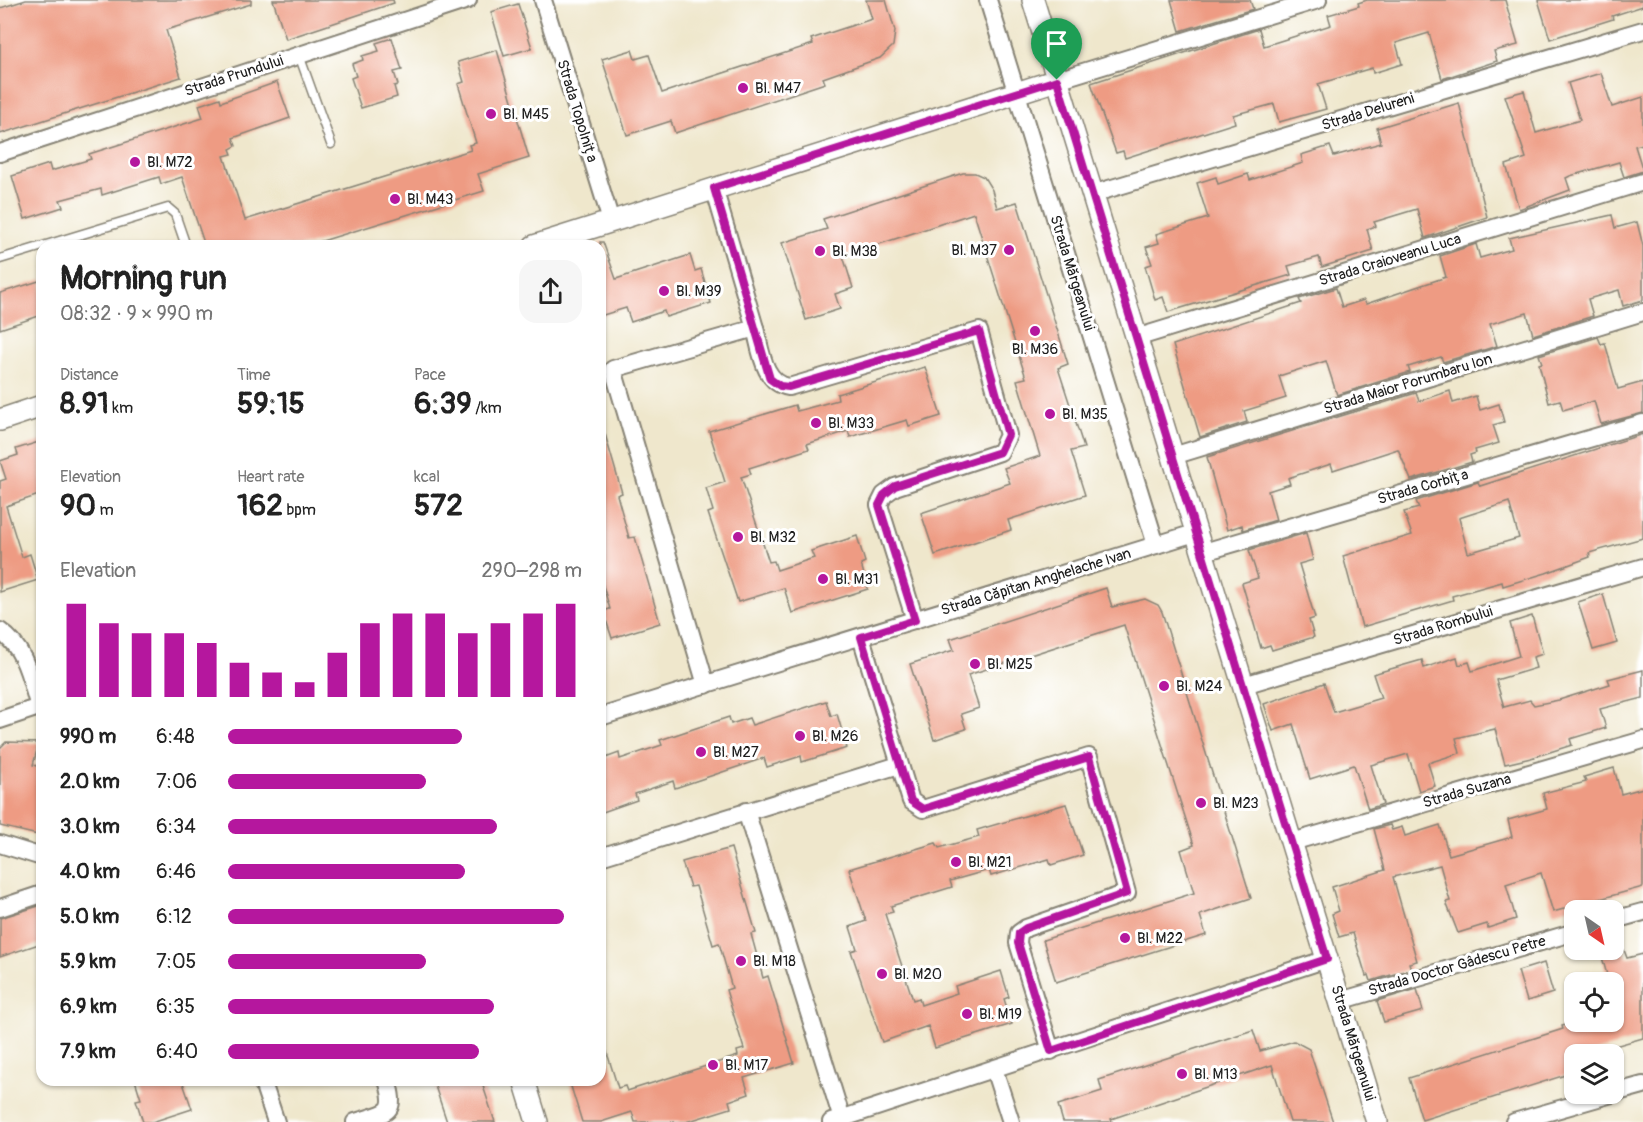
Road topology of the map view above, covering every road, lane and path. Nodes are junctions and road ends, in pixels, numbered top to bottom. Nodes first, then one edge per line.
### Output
1 (468, 0) edge
2 (543, 0) edge
3 (988, 0) edge
4 (1033, 0) edge
5 (1318, 0) edge
6 (1643, 30) edge
7 (299, 54) junction
8 (1057, 80) junction
9 (1017, 92) junction
10 (331, 144) dead end
11 (0, 153) edge
12 (1643, 182) edge
13 (714, 188) junction
14 (1092, 194) junction
15 (611, 221) junction
16 (63, 240) edge
17 (184, 240) edge
18 (552, 240) edge
19 (36, 248) edge
20 (0, 259) edge
21 (1643, 312) edge
22 (755, 327) junction
23 (1136, 338) junction
24 (36, 408) edge
25 (0, 420) edge
26 (1643, 423) edge
27 (1173, 456) junction
28 (1201, 542) junction
29 (1156, 545) junction
30 (1643, 567) edge
31 (915, 620) junction
32 (0, 631) edge
33 (861, 637) junction
34 (706, 685) junction
35 (1244, 685) junction
36 (36, 694) edge
37 (36, 707) edge
38 (606, 715) edge
39 (0, 720) edge
40 (1643, 740) edge
41 (899, 765) junction
42 (746, 811) junction
43 (1292, 842) junction
44 (0, 844) edge
45 (36, 855) edge
46 (606, 855) edge
47 (36, 896) edge
48 (0, 908) edge
49 (1643, 912) edge
50 (1624, 917) edge
51 (1564, 935) edge
52 (1327, 959) junction
53 (1340, 1000) junction
54 (1051, 1051) junction
55 (994, 1069) junction
56 (1643, 1085) edge
57 (264, 1086) edge
58 (389, 1086) edge
59 (526, 1086) edge
60 (1624, 1090) edge
61 (1575, 1104) edge
62 (837, 1120) edge
63 (276, 1122) edge
64 (355, 1122) edge
65 (537, 1122) edge
66 (1011, 1122) edge
67 (1377, 1122) edge
68 (1514, 1122) edge

1 - 7 street, Strada Prundului
2 - 15 street, Strada Topolnița
3 - 9 street, Strada Mărgeanului
4 - 8 street, Strada Mărgeanului
5 - 8 street
6 - 14 street, Strada Delureni
7 - 10 lane
7 - 11 street, Strada Prundului
8 - 9 street
8 - 14 street, Strada Mărgeanului
9 - 13 street
9 - 29 street, Strada Mărgeanului
12 - 23 street, Strada Craioveanu Luca
13 - 15 street
13 - 22 street
14 - 23 street, Strada Mărgeanului
15 - 18 street
16 - 17 lane
19 - 20 lane
21 - 27 street, Strada Maior Porumbaru Ion
22 - 31 street
22 - 34 street
23 - 27 street, Strada Mărgeanului
24 - 25 street
26 - 28 street, Strada Corbița
27 - 28 street, Strada Mărgeanului
28 - 29 street, Strada Căpitan Anghelache Ivan
28 - 35 street, Strada Mărgeanului
29 - 31 street, Strada Căpitan Anghelache Ivan
30 - 35 street, Strada Rombului
31 - 33 street, Strada Căpitan Anghelache Ivan
32 - 36 street
33 - 34 street, Strada Căpitan Anghelache Ivan
33 - 41 street
34 - 38 street, Strada Căpitan Anghelache Ivan
35 - 43 street, Strada Mărgeanului
37 - 39 street
40 - 43 street, Strada Suzana
41 - 42 street
41 - 54 street
42 - 46 street
42 - 62 street
43 - 52 street, Strada Mărgeanului
44 - 45 street
47 - 48 street
49 - 50 street
51 - 53 street, Strada Doctor Gâdescu Petre
52 - 53 street, Strada Mărgeanului
52 - 54 street
53 - 67 street, Strada Mărgeanului
54 - 55 street
55 - 62 street
55 - 66 street
56 - 60 street
57 - 63 street
58 - 64 street
59 - 65 street
61 - 68 street

